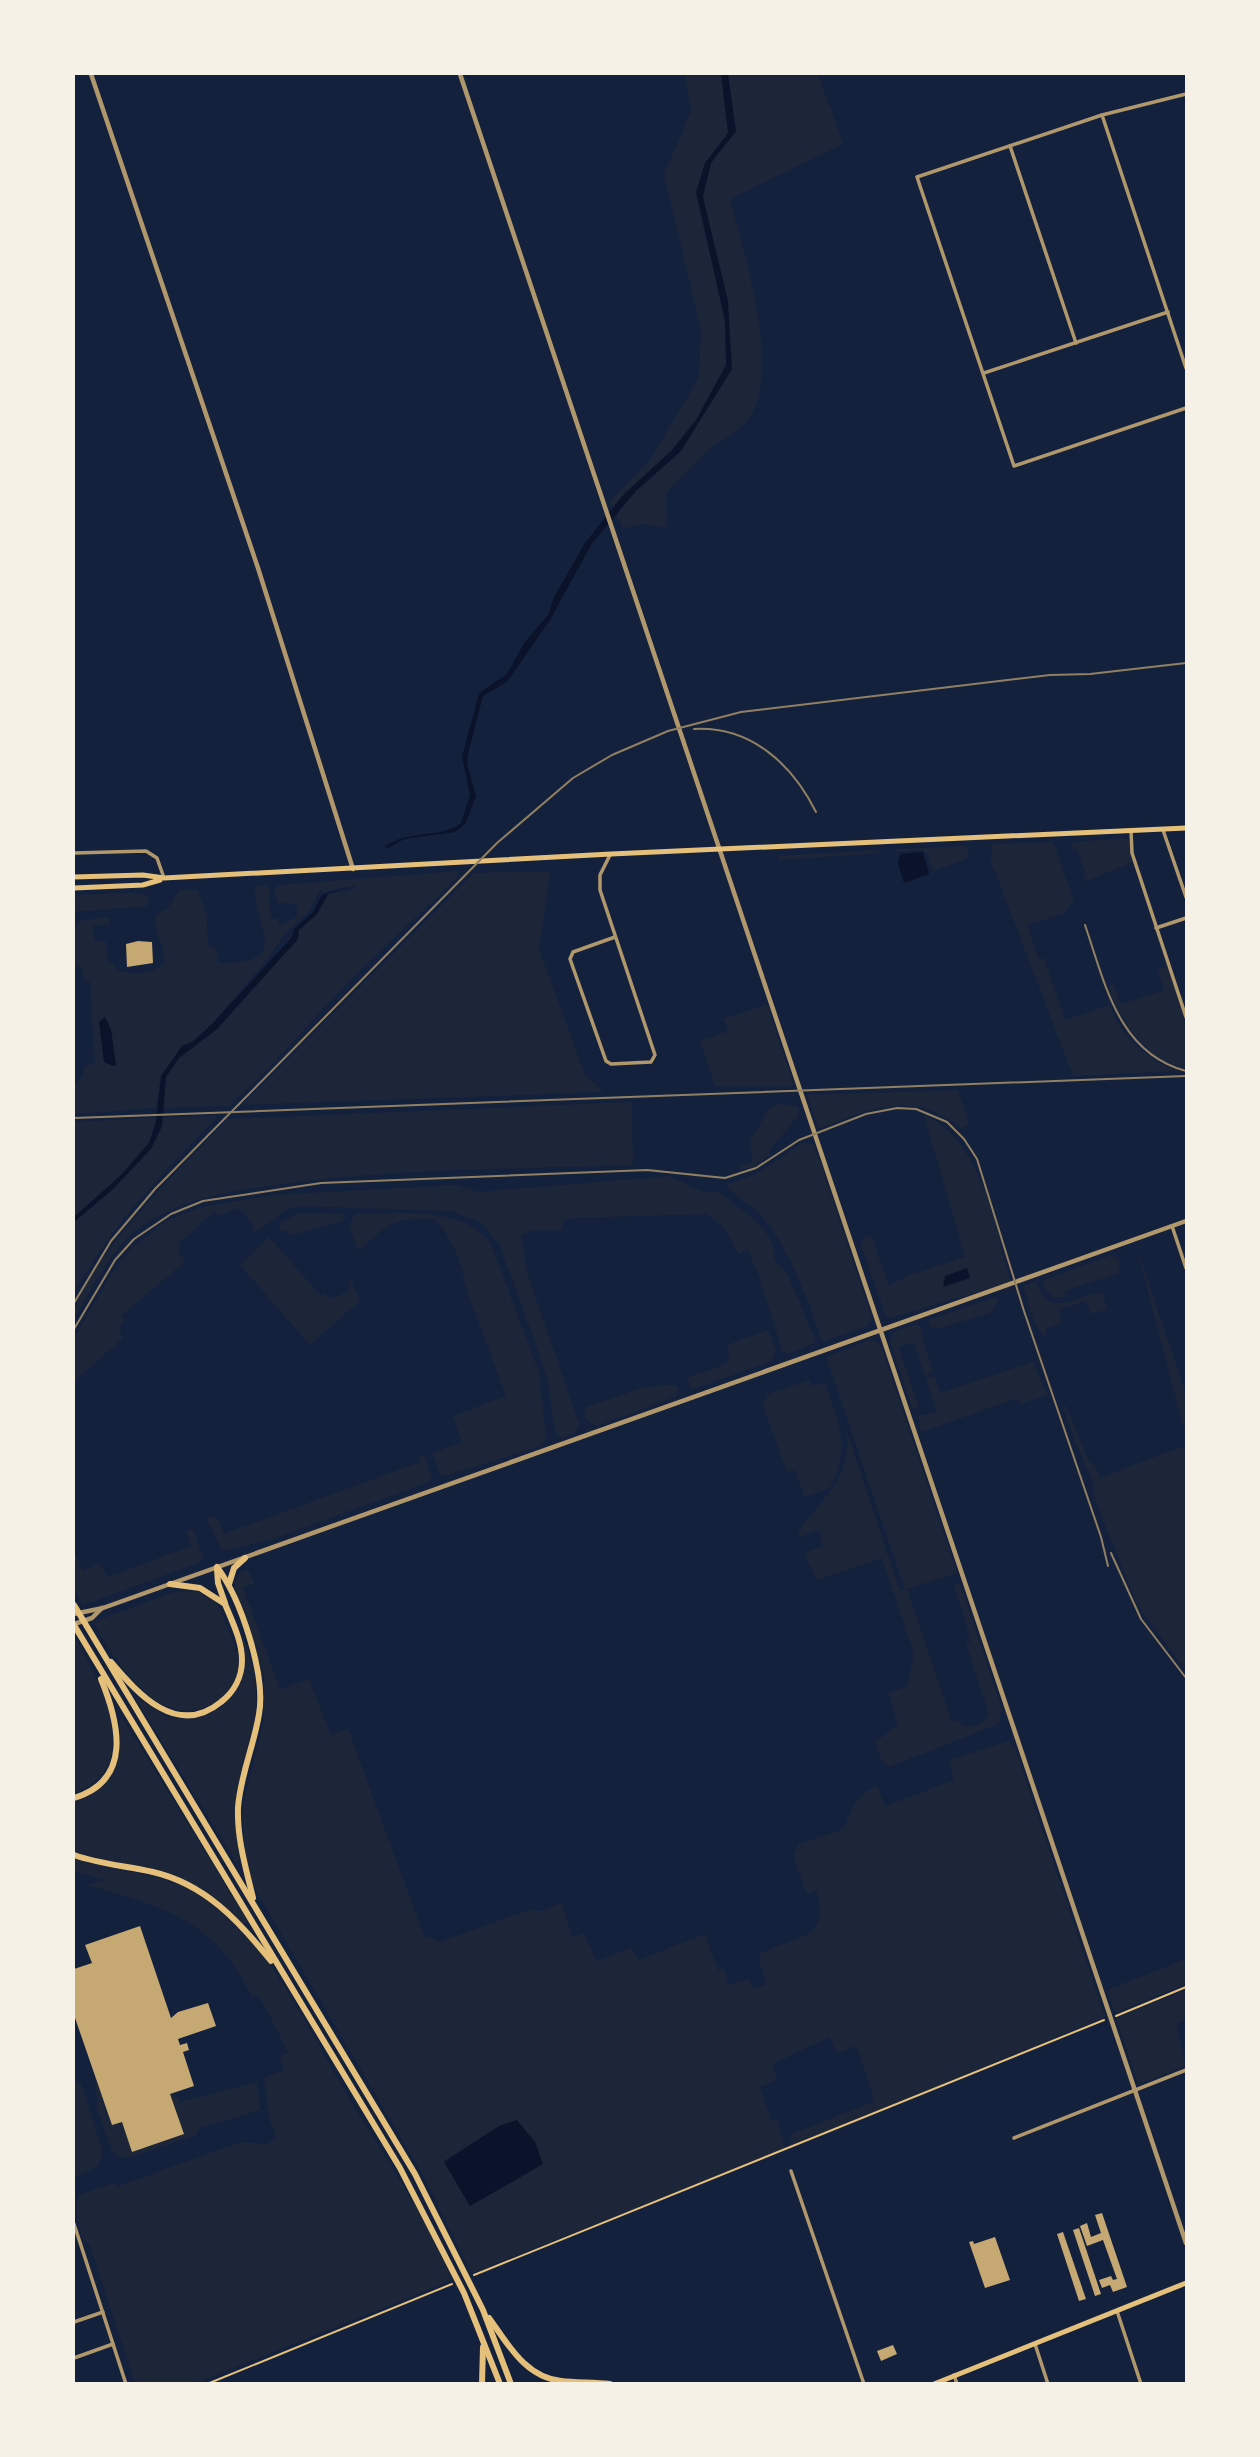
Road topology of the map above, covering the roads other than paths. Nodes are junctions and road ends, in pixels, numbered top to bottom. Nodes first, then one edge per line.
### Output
1 (91, 74) edge
2 (460, 74) edge
3 (1186, 94) edge
4 (1102, 115) junction
5 (1010, 146) junction
6 (1168, 312) junction
7 (1076, 343) junction
8 (1186, 368) edge
9 (983, 374) junction
10 (1186, 408) edge
11 (1186, 828) edge
12 (1163, 830) junction
13 (1131, 831) junction
14 (720, 849) junction
15 (74, 853) edge
16 (611, 854) junction
17 (353, 870) junction
18 (74, 877) edge
19 (164, 878) junction
20 (74, 888) edge
21 (1186, 897) edge
22 (1186, 918) edge
23 (1156, 928) junction
24 (615, 937) junction
25 (1186, 1017) edge
26 (1186, 1221) edge
27 (1172, 1226) junction
28 (1186, 1268) edge
29 (881, 1328) junction
30 (245, 1558) junction
31 (217, 1567) junction
32 (170, 1584) junction
33 (229, 1586) junction
34 (225, 1604) junction
35 (74, 1605) edge
36 (103, 1608) junction
37 (74, 1614) edge
38 (74, 1625) edge
39 (97, 1646) junction
40 (93, 1658) junction
41 (74, 1798) edge
42 (74, 1855) edge
43 (256, 1907) junction
44 (285, 1977) junction
45 (1186, 2070) edge
46 (1135, 2091) junction
47 (1014, 2138) dead end
48 (791, 2171) dead end
49 (74, 2224) edge
50 (1186, 2243) edge
51 (1186, 2283) edge
52 (483, 2310) junction
53 (1116, 2311) junction
54 (103, 2312) junction
55 (74, 2322) edge
56 (480, 2332) junction
57 (113, 2344) junction
58 (1035, 2344) junction
59 (74, 2357) edge
60 (954, 2375) junction
61 (126, 2384) edge
62 (482, 2384) edge
63 (500, 2384) edge
64 (510, 2384) edge
65 (610, 2384) edge
66 (864, 2384) edge
67 (934, 2384) edge
68 (957, 2384) edge
69 (1048, 2384) edge
70 (1141, 2384) edge

1 - 17 street
2 - 14 street
3 - 4 street
4 - 5 street
4 - 6 street
5 - 7 street
5 - 9 street
6 - 7 street
6 - 8 street
7 - 9 street
9 - 10 street
11 - 12 main road
12 - 13 main road
12 - 21 street
13 - 14 main road
13 - 23 street
14 - 16 main road
14 - 29 street
15 - 19 street
16 - 17 main road
16 - 24 street
17 - 19 main road
18 - 19 main road
19 - 20 main road
22 - 23 street
23 - 25 street
24 - 24 street
26 - 27 street
27 - 28 street
27 - 29 street
29 - 30 street
29 - 46 street
30 - 31 street
30 - 33 highway
31 - 32 street
31 - 33 highway
31 - 34 highway
32 - 34 highway
32 - 36 street
33 - 43 highway
34 - 39 highway
35 - 39 highway
36 - 37 street
36 - 38 street
38 - 40 highway
39 - 43 highway
40 - 41 highway
40 - 44 highway
42 - 44 highway
43 - 52 highway
44 - 56 highway
45 - 46 street
46 - 47 street
46 - 50 street
48 - 66 street
49 - 54 street
51 - 53 main road
52 - 64 highway
52 - 65 highway
53 - 58 main road
53 - 70 street
54 - 55 street
54 - 57 street
56 - 62 highway
56 - 63 highway
57 - 59 street
57 - 61 street
58 - 60 main road
58 - 69 street
60 - 67 main road
60 - 68 street

